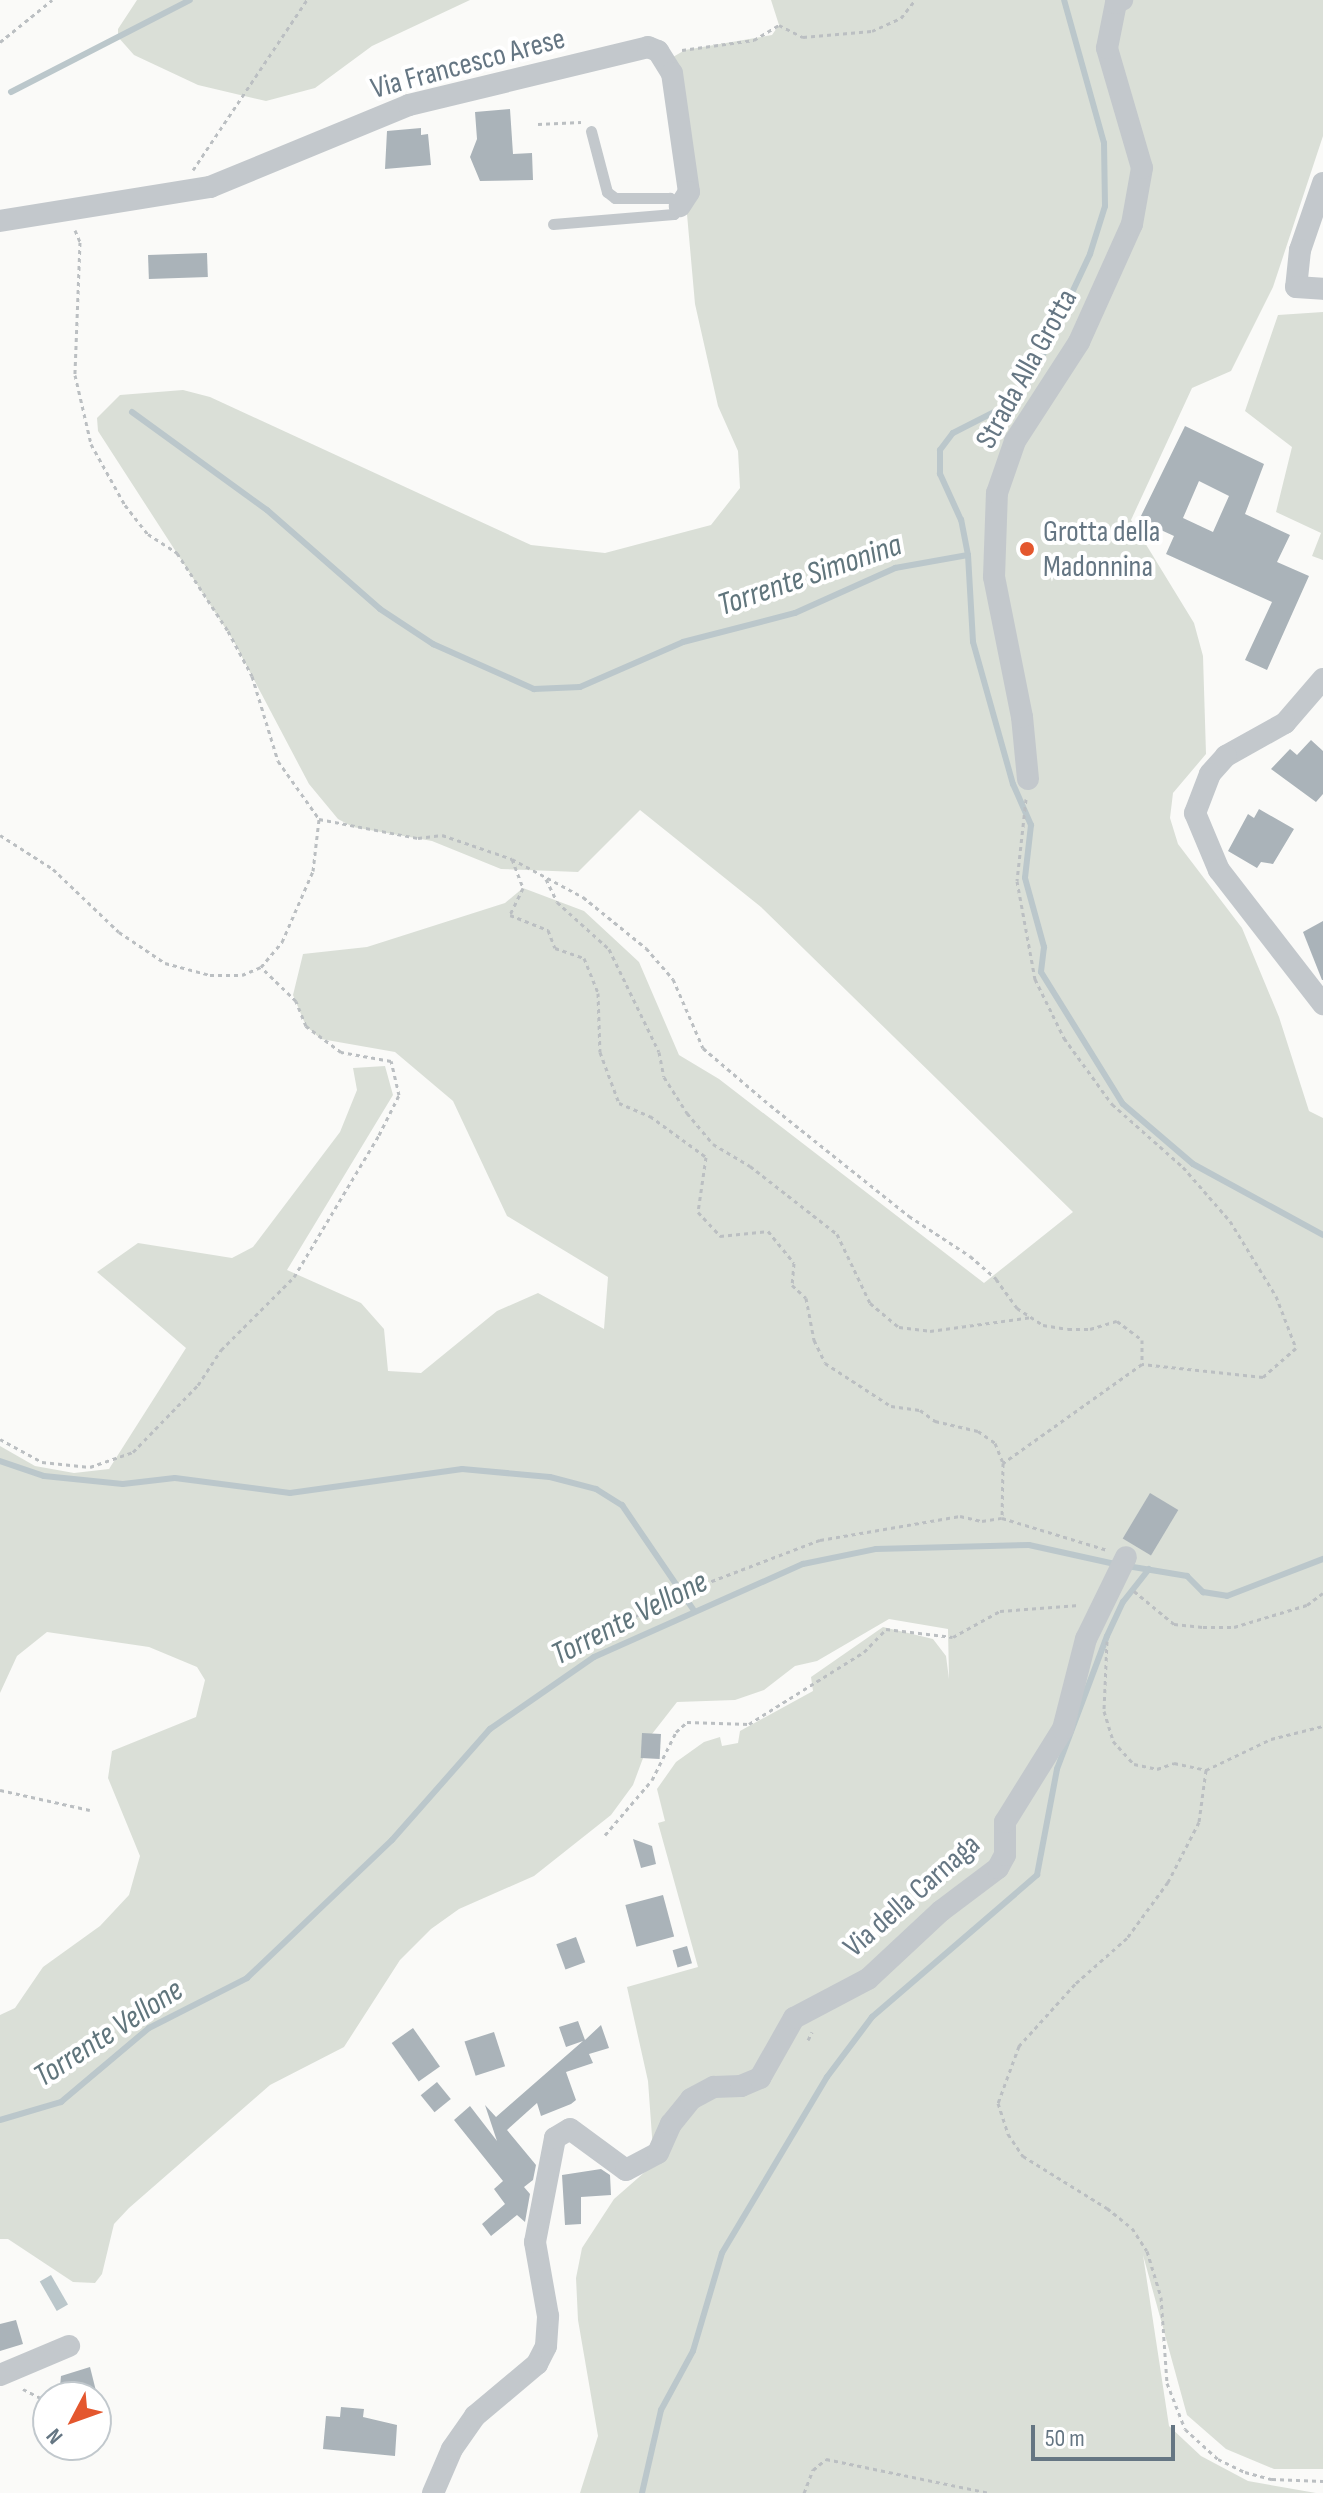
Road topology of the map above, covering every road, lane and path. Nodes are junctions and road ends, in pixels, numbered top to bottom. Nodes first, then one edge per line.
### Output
1 (52, 0) edge
2 (307, 0) edge
3 (915, 0) edge
4 (1122, 0) edge
5 (0, 42) edge
6 (658, 51) junction
7 (538, 124) dead end
8 (591, 131) joint
9 (1323, 183) edge
10 (179, 192) junction
11 (680, 206) junction
12 (62, 211) junction
13 (0, 221) edge
14 (553, 224) dead end
15 (1323, 289) edge
16 (1323, 679) edge
17 (1028, 779) joint
18 (319, 819) junction
19 (0, 835) edge
20 (512, 859) junction
21 (546, 879) junction
22 (261, 967) junction
23 (1323, 1004) edge
24 (1032, 1317) junction
25 (1142, 1364) junction
26 (0, 1439) edge
27 (1003, 1463) junction
28 (1002, 1518) junction
29 (1089, 1543) dead end
30 (1121, 1566) joint
31 (1323, 1593) edge
32 (1099, 1612) junction
33 (636, 1616) dead end
34 (1323, 1726) edge
35 (1206, 1770) junction
36 (0, 1790) edge
37 (90, 1810) dead end
38 (605, 1835) dead end
39 (69, 2346) dead end
40 (0, 2375) edge
41 (1323, 2481) edge
42 (433, 2493) edge
43 (804, 2493) edge
44 (990, 2493) edge

1 - 5 path
2 - 10 path
3 - 6 path
4 - 17 street, Strada Alla Grotta
6 - 10 street, Via Francesco Arese
6 - 11 street
7 - 8 path
8 - 11 lane
9 - 15 street
10 - 12 street, Via Francesco Arese
11 - 14 lane
12 - 13 street, Via Francesco Arese
12 - 18 path
16 - 23 street
17 - 25 path
18 - 20 path
18 - 22 path
19 - 22 path
20 - 21 path
20 - 27 path
21 - 24 path
21 - 24 path
22 - 26 path
24 - 25 path
25 - 27 path
27 - 28 path
28 - 29 path
28 - 33 path
30 - 31 path
30 - 32 street, Via della Carnaga
32 - 35 path
32 - 38 path
32 - 42 street, Via della Carnaga
34 - 35 path
35 - 41 path
36 - 37 path
39 - 40 street
43 - 44 path

